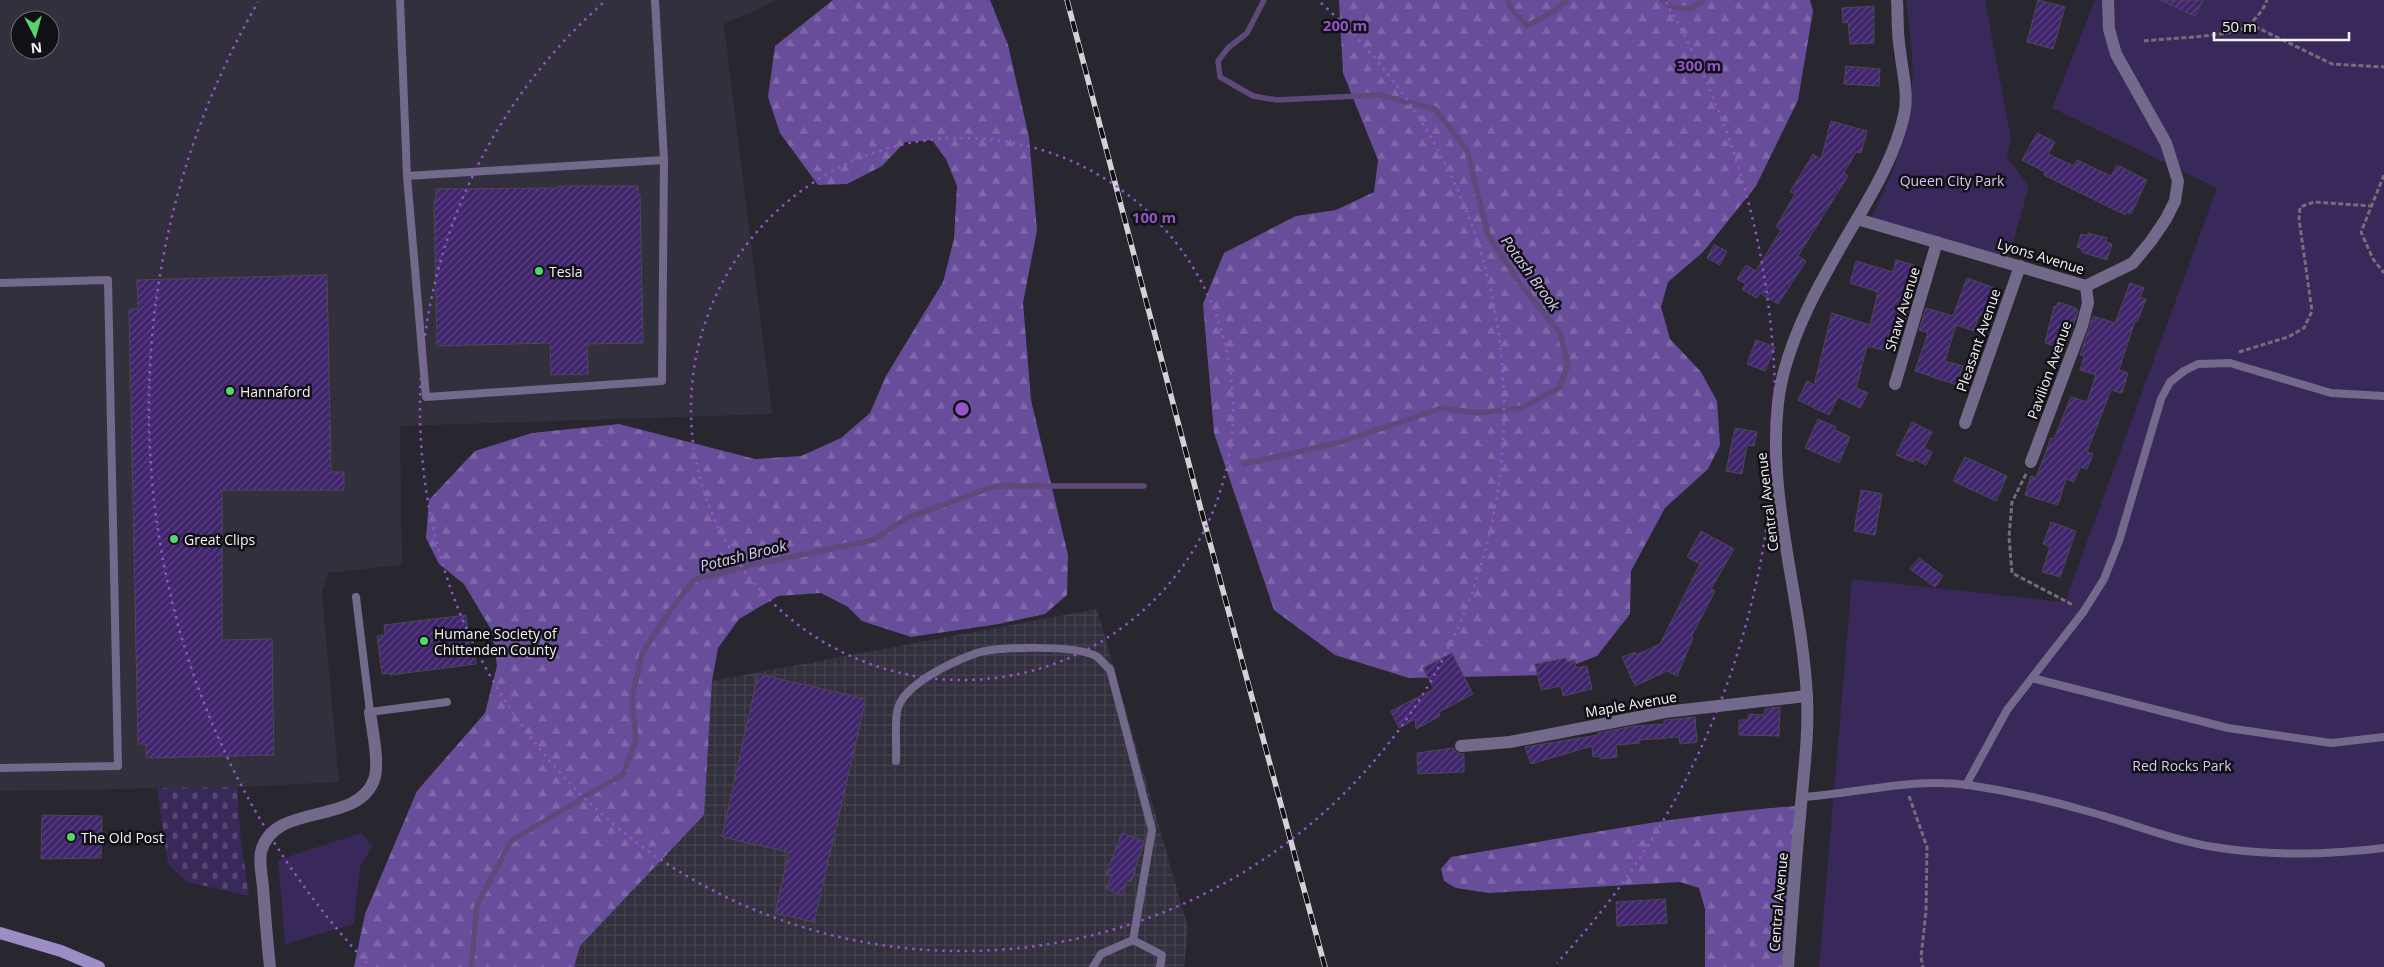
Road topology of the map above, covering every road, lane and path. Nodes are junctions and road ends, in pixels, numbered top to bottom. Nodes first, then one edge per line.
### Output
1 (400, 0) edge
2 (656, 0) edge
3 (1897, 0) edge
4 (2108, 0) edge
5 (2267, 0) edge
6 (2248, 23) junction
7 (2144, 40) dead end
8 (2384, 67) edge
9 (664, 160) junction
10 (2384, 174) edge
11 (407, 176) junction
12 (2371, 206) junction
13 (1857, 219) junction
14 (1937, 242) junction
15 (2020, 266) junction
16 (2384, 273) edge
17 (0, 283) edge
18 (2086, 286) junction
19 (2234, 354) dead end
20 (1895, 384) dead end
21 (2384, 396) edge
22 (1965, 423) dead end
23 (2031, 462) joint
24 (356, 597) dead end
25 (2084, 611) junction
26 (2032, 678) junction
27 (1807, 696) junction
28 (447, 702) dead end
29 (370, 712) junction
30 (2384, 737) edge
31 (1461, 746) dead end
32 (896, 761) dead end
33 (0, 768) edge
34 (1966, 785) junction
35 (1906, 786) junction
36 (1802, 797) junction
37 (2384, 848) edge
38 (0, 933) edge
39 (1133, 940) junction
40 (99, 967) edge
41 (270, 967) edge
42 (1093, 967) edge
43 (1160, 967) edge
44 (1788, 967) edge
45 (1922, 967) edge

1 - 11 lane
2 - 9 lane
3 - 13 street, Central Avenue
4 - 18 street, Lyons Avenue
5 - 6 path
6 - 7 path
6 - 8 path
9 - 11 lane
9 - 11 lane
10 - 12 path
12 - 16 path
12 - 19 path
13 - 14 street, Lyons Avenue
13 - 27 street, Central Avenue
14 - 15 street, Lyons Avenue
14 - 20 street, Shaw Avenue
15 - 18 street, Lyons Avenue
15 - 22 street, Pleasant Avenue
17 - 33 lane
18 - 23 street, Pavilion Avenue
21 - 25 lane
23 - 25 path
24 - 29 lane
25 - 26 lane
26 - 30 lane
26 - 34 lane
27 - 31 street, Maple Avenue
27 - 36 street, Central Avenue
28 - 29 lane
29 - 41 street
32 - 39 lane
34 - 35 lane
34 - 37 lane
35 - 36 lane
35 - 45 path
36 - 44 street, Central Avenue
38 - 40 street
39 - 42 lane
39 - 43 lane

